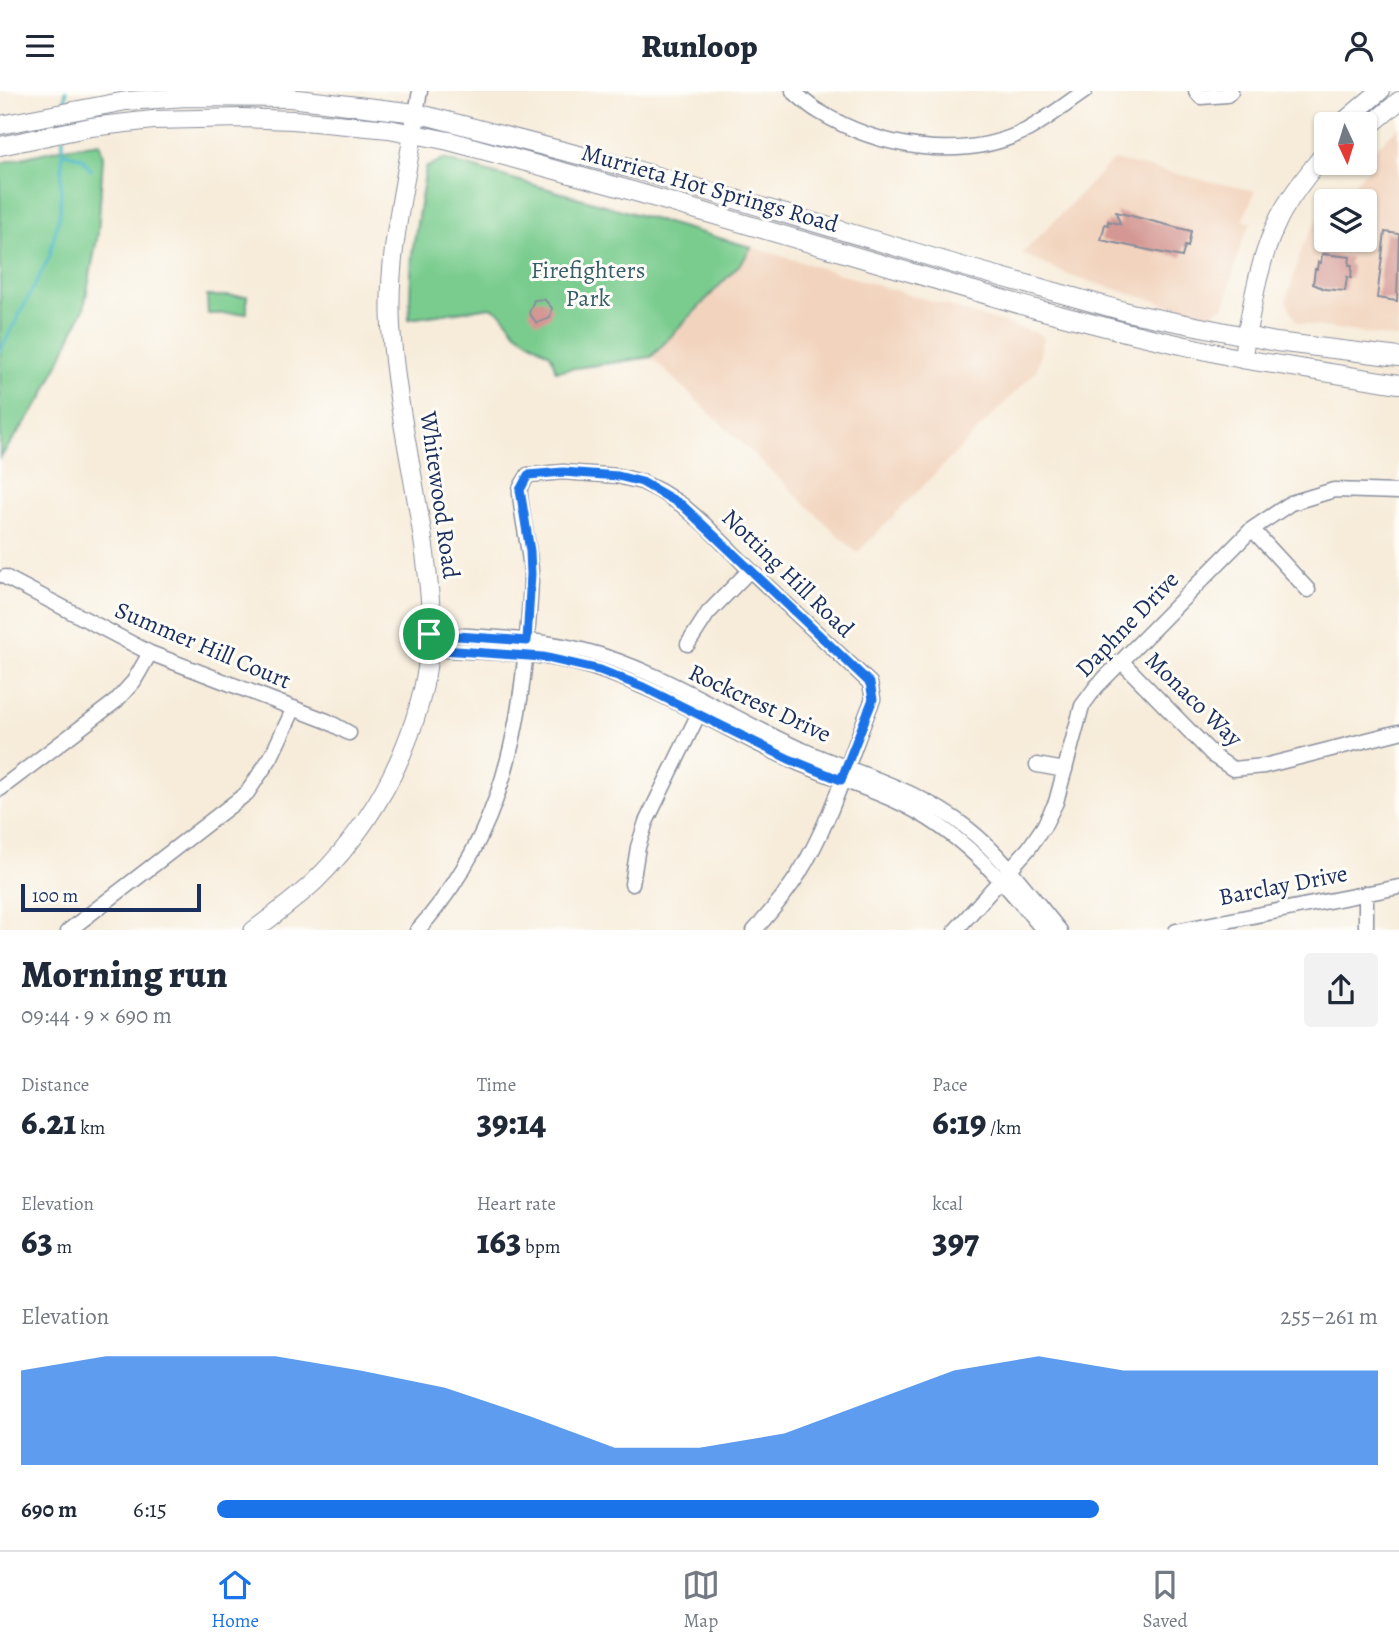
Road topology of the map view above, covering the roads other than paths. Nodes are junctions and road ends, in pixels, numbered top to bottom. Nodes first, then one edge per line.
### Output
1 (420, 91) edge
2 (793, 91) edge
3 (1085, 91) edge
4 (1196, 91) edge
5 (1231, 91) edge
6 (1380, 91) edge
7 (1399, 101) edge
8 (1355, 112) edge
9 (416, 113) junction
10 (1377, 120) edge
11 (0, 125) edge
12 (413, 134) junction
13 (0, 146) edge
14 (1314, 167) edge
15 (932, 277) junction
16 (1051, 292) junction
17 (1246, 337) junction
18 (1399, 357) edge
19 (1242, 359) junction
20 (1399, 384) edge
21 (1399, 492) edge
22 (1252, 529) junction
23 (750, 570) junction
24 (5, 577) dead end
25 (1308, 590) dead end
26 (429, 641) junction
27 (688, 644) dead end
28 (526, 648) junction
29 (150, 653) junction
30 (1121, 661) junction
31 (294, 708) junction
32 (702, 708) junction
33 (1399, 732) edge
34 (349, 733) dead end
35 (1037, 765) dead end
36 (1065, 770) junction
37 (843, 774) junction
38 (0, 789) edge
39 (1005, 874) junction
40 (632, 884) dead end
41 (1399, 887) edge
42 (1366, 893) junction
43 (1184, 929) edge
44 (68, 930) edge
45 (253, 930) edge
46 (417, 930) edge
47 (754, 930) edge
48 (955, 930) edge
49 (1044, 930) edge
50 (1060, 930) edge
51 (1366, 930) edge

1 - 9 street, Whitewood Road
2 - 3 street
4 - 5 street
6 - 8 main road
7 - 10 main road
9 - 11 main road, Murrieta Hot Springs Road
9 - 12 main road, Whitewood Road
9 - 16 main road, Murrieta Hot Springs Road
12 - 13 main road, Murrieta Hot Springs Road
12 - 15 main road, Murrieta Hot Springs Road
12 - 26 main road, Whitewood Road
14 - 17 main road
15 - 16 main road
15 - 19 main road, Murrieta Hot Springs Road
16 - 17 main road, Murrieta Hot Springs Road
17 - 18 main road, Murrieta Hot Springs Road
17 - 19 main road
19 - 20 main road, Murrieta Hot Springs Road
21 - 22 street, Daphne Drive
22 - 25 street
22 - 30 street, Daphne Drive
23 - 27 street
23 - 28 street, Notting Hill Road
23 - 37 street, Notting Hill Road
24 - 29 street, Summer Hill Court
26 - 28 street, Rockcrest Drive
26 - 45 main road, Whitewood Road
28 - 32 street, Rockcrest Drive
28 - 46 street, Notting Hill Road
29 - 31 street, Summer Hill Court
29 - 38 street
30 - 33 street, Monaco Way
30 - 36 street, Daphne Drive
31 - 34 street, Summer Hill Court
31 - 44 street
32 - 37 street, Rockcrest Drive
32 - 40 street
35 - 36 street
36 - 39 street, Daphne Drive
37 - 39 street, Rockcrest Drive
37 - 47 street, Notting Hill Road
39 - 48 street, Daphne Drive
39 - 49 street, Rockcrest Drive
39 - 50 street, Rockcrest Drive
41 - 42 street, Barclay Drive
42 - 43 street, Barclay Drive
42 - 51 street

